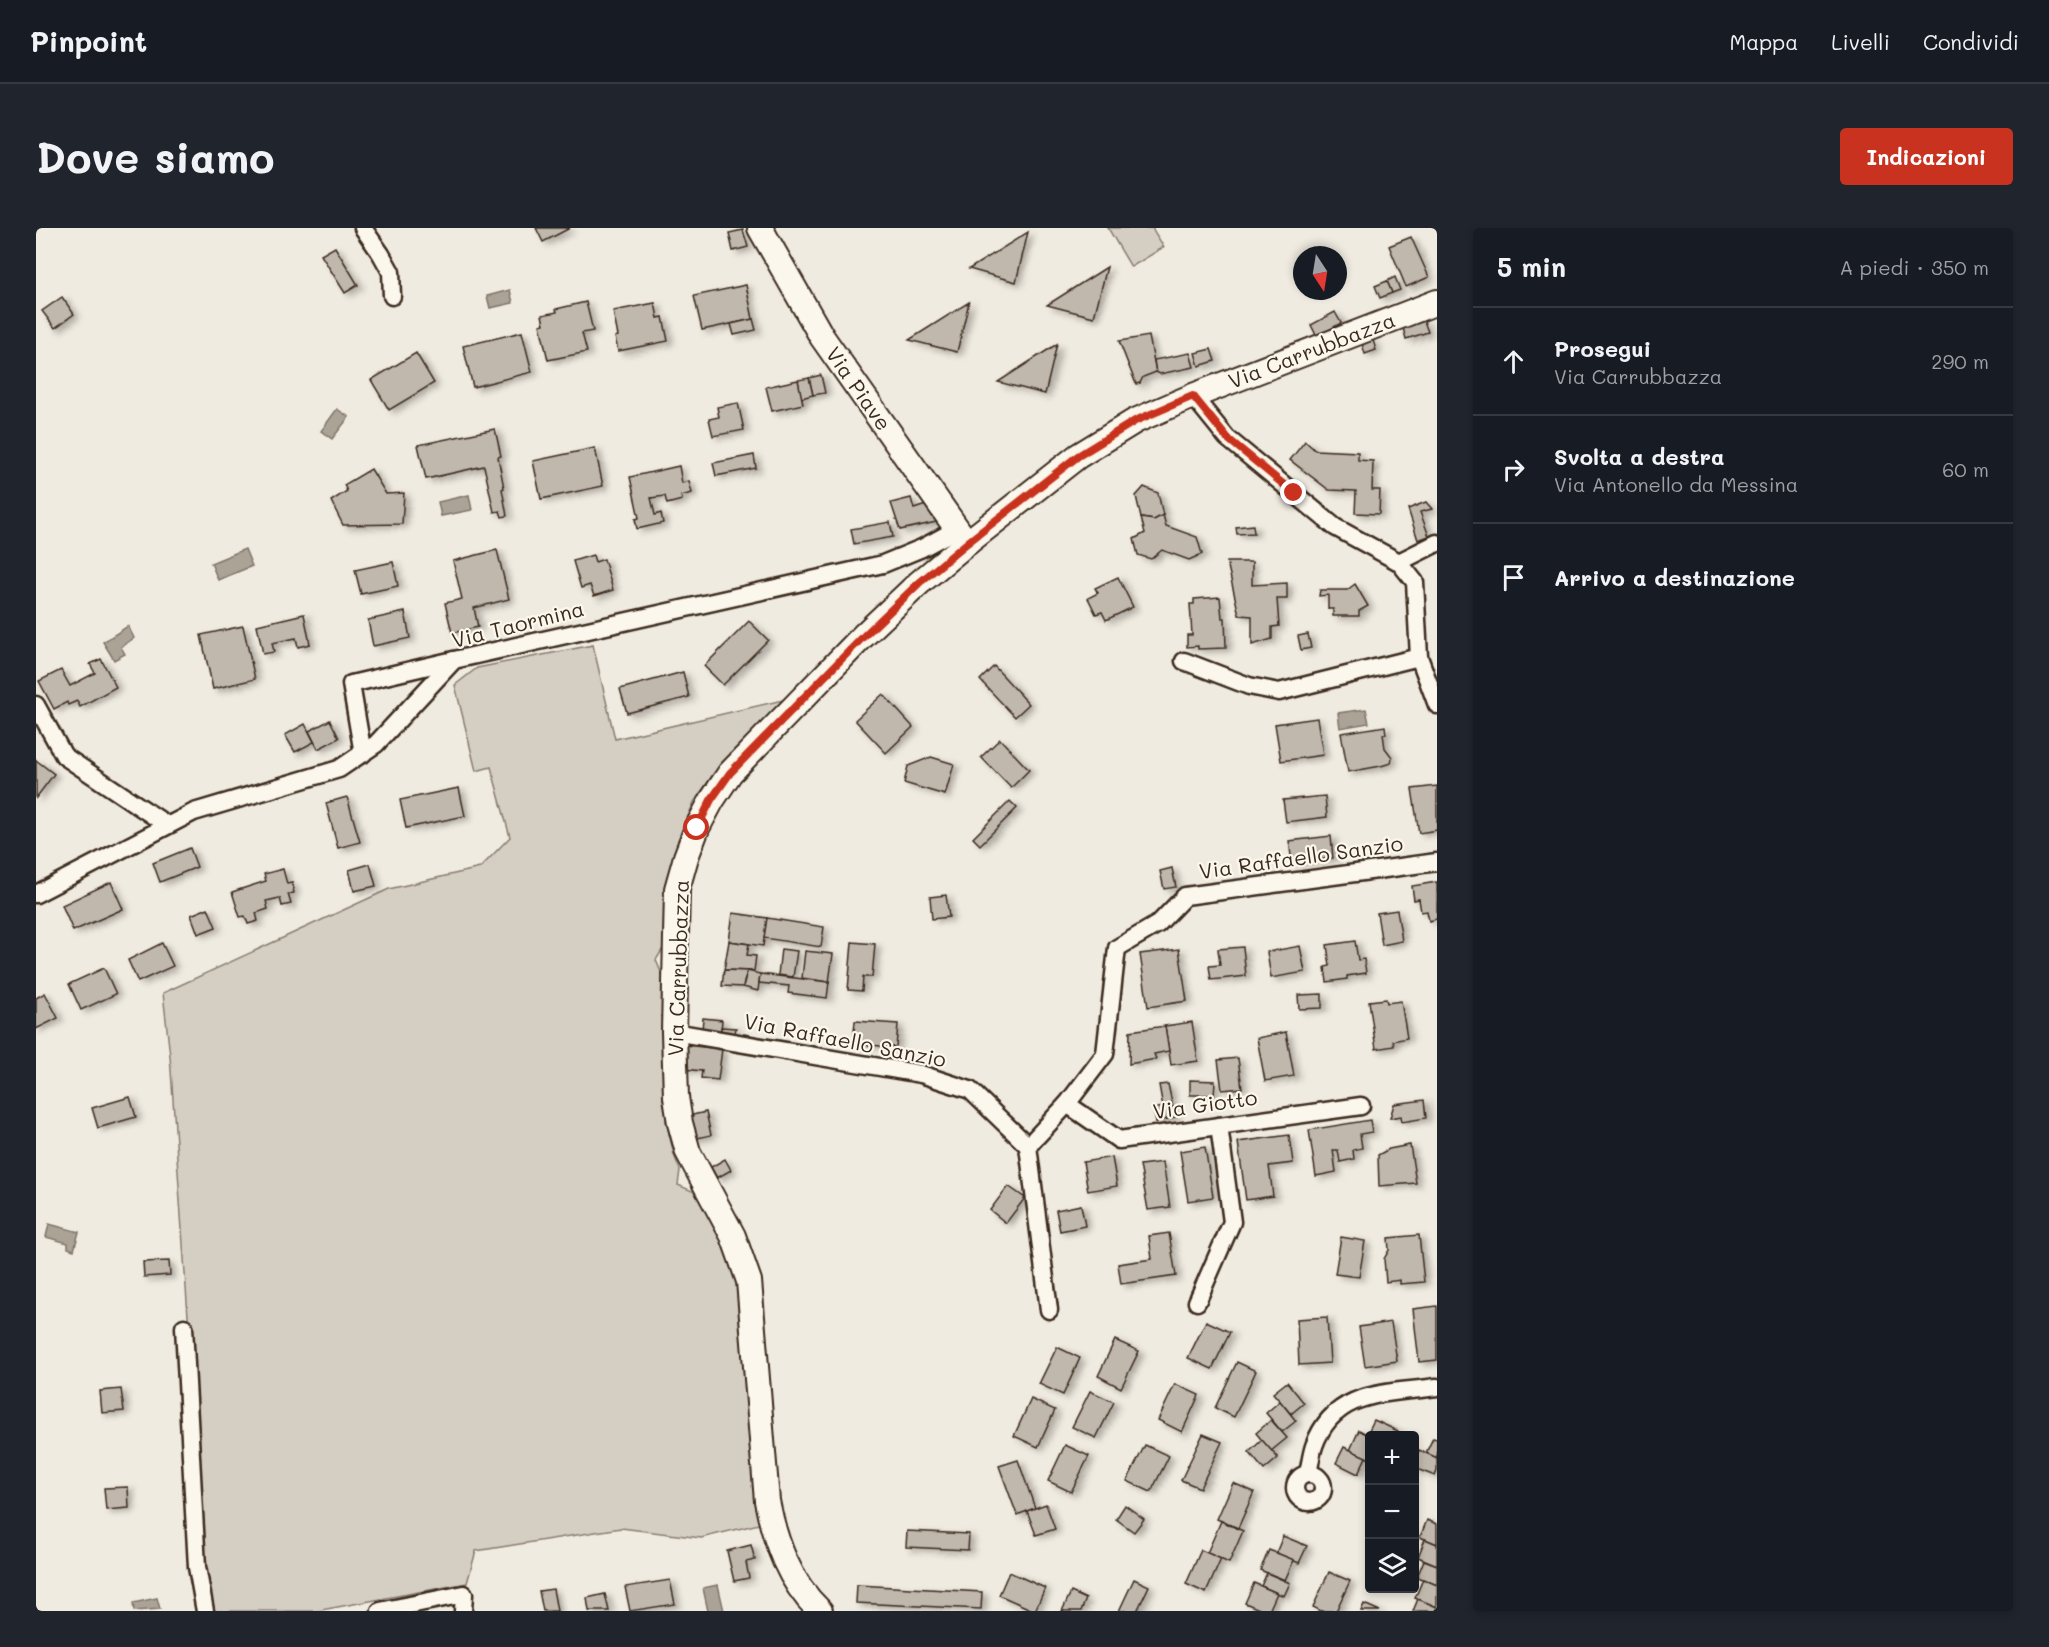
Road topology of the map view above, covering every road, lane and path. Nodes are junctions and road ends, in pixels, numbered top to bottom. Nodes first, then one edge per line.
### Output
1 (363, 228) edge
2 (760, 228) edge
3 (392, 296) dead end
4 (1437, 302) edge
5 (1193, 396) junction
6 (962, 536) junction
7 (1437, 543) edge
8 (1399, 562) junction
9 (1419, 657) junction
10 (454, 660) junction
11 (1184, 661) dead end
12 (36, 705) edge
13 (1437, 705) edge
14 (363, 754) junction
15 (167, 825) junction
16 (1437, 862) edge
17 (36, 894) edge
18 (674, 1032) junction
19 (1067, 1104) junction
20 (1361, 1106) dead end
21 (1219, 1126) junction
22 (1028, 1146) junction
23 (1197, 1302) dead end
24 (1049, 1310) dead end
25 (184, 1327) dead end
26 (1437, 1387) edge
27 (1308, 1474) dead end
28 (205, 1611) edge
29 (380, 1611) edge
30 (463, 1611) edge
31 (820, 1611) edge

1 - 3 street
2 - 6 main road, Via Piave
4 - 5 main road, Via Carrubbazza
5 - 6 main road, Via Carrubbazza
5 - 8 street
6 - 10 street, Via Taormina
6 - 18 main road, Via Carrubbazza
7 - 8 street
8 - 9 street
9 - 11 street
9 - 13 street
10 - 14 street, Via Taormina
10 - 14 street
12 - 15 street
14 - 15 street, Via Taormina
15 - 17 street, Via Taormina
16 - 19 street, Via Raffaello Sanzio
18 - 22 street, Via Raffaello Sanzio
18 - 31 main road, Via Carrubbazza
19 - 21 street, Via Giotto
19 - 22 street, Via Raffaello Sanzio
20 - 21 street, Via Giotto
21 - 23 street
22 - 24 street
25 - 28 street
26 - 27 street
29 - 30 street

